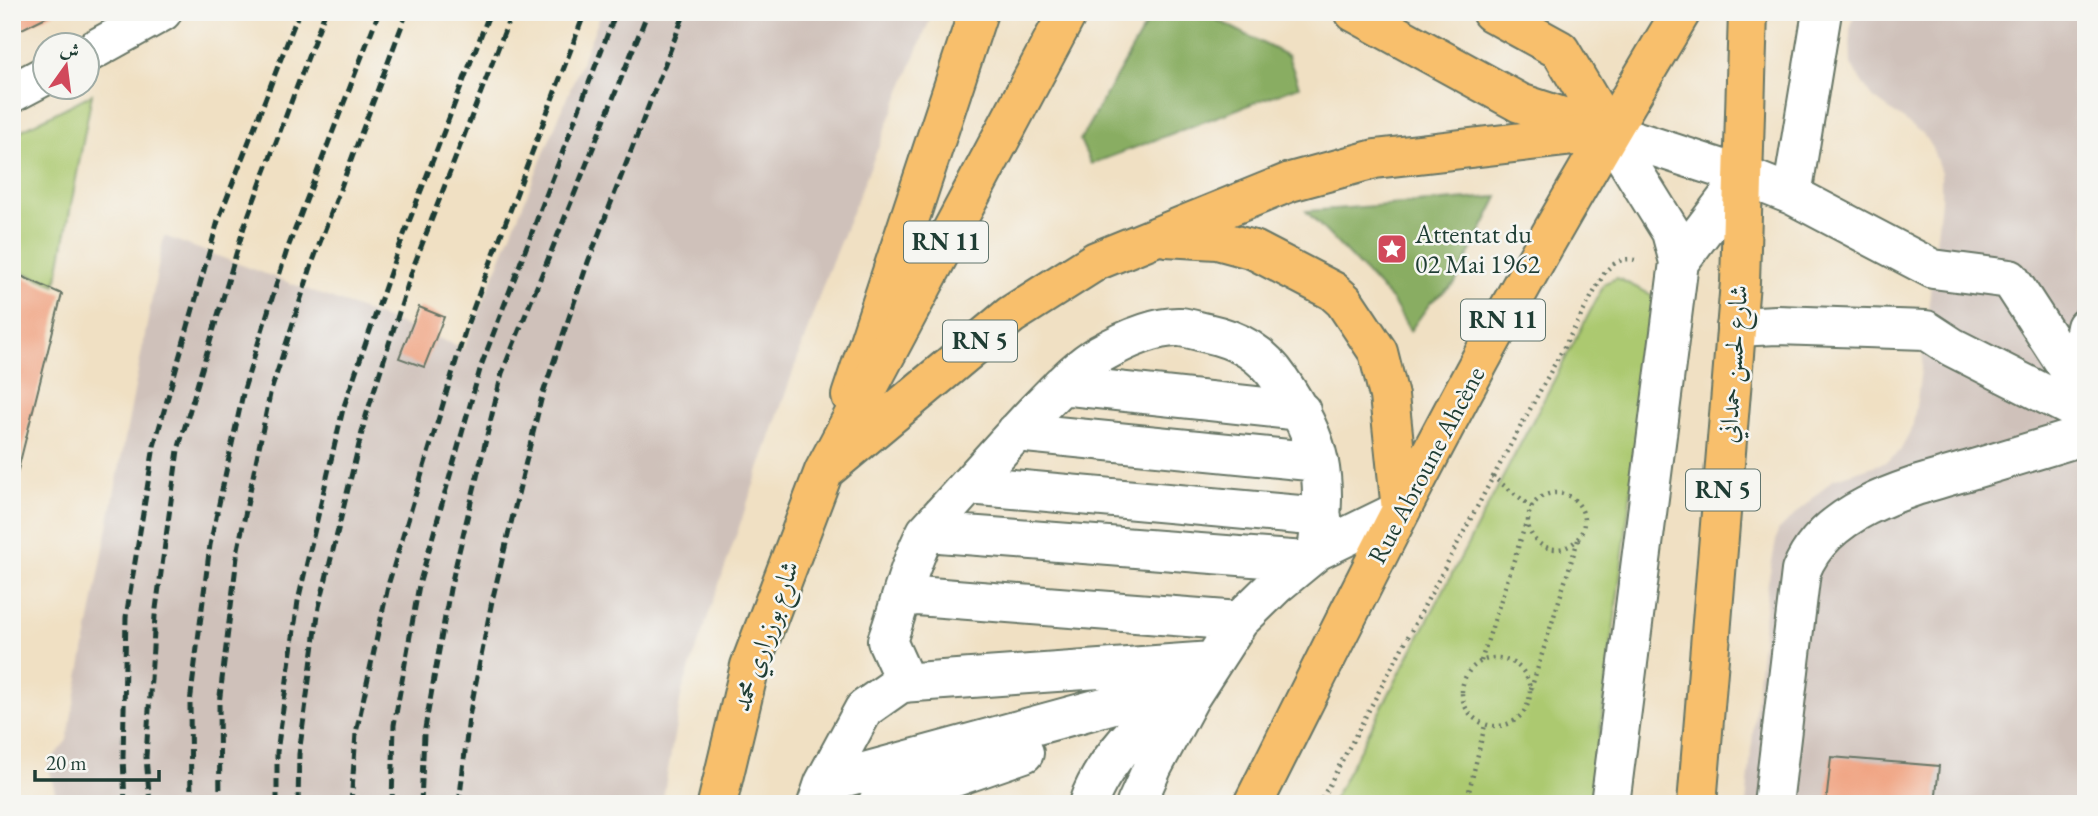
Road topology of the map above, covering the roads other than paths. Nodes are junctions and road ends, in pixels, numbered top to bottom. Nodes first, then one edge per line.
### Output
1 (162, 12) edge
2 (978, 12) edge
3 (1068, 12) edge
4 (1354, 12) edge
5 (1491, 12) edge
6 (1681, 12) edge
7 (1748, 12) edge
8 (1822, 12) edge
9 (102, 45) edge
10 (32, 82) edge
11 (12, 93) edge
12 (1609, 132) junction
13 (1744, 176) junction
14 (1792, 194) junction
15 (1154, 237) junction
16 (1679, 262) junction
17 (1737, 327) junction
18 (2086, 327) edge
19 (2086, 361) edge
20 (1061, 385) junction
21 (2086, 396) edge
22 (1301, 411) junction
23 (2086, 415) edge
24 (1016, 432) junction
25 (2086, 435) edge
26 (1319, 463) junction
27 (824, 471) junction
28 (969, 485) junction
29 (1401, 510) junction
30 (926, 532) junction
31 (1314, 543) junction
32 (904, 595) junction
33 (1239, 621) junction
34 (906, 683) junction
35 (1185, 684) junction
36 (820, 794) edge
37 (1090, 798) edge
38 (717, 804) edge
39 (877, 804) edge
40 (1055, 804) edge
41 (1136, 804) edge
42 (1253, 804) edge
43 (1610, 804) edge
44 (1697, 804) edge
45 (1773, 804) edge

1 - 9 street
2 - 27 main road
3 - 27 main road, RN 11
4 - 12 main road
5 - 12 main road
6 - 12 main road, RN 11
7 - 13 main road, RN 5
8 - 14 street
10 - 11 street
12 - 13 street
12 - 15 main road, RN 5
12 - 16 street
12 - 29 main road, Rue Abroune Ahcène / RN 11
13 - 14 street
13 - 16 street
13 - 17 main road, شارع لحسن حمداني / RN 5
14 - 21 street
15 - 27 main road, RN 5
15 - 29 main road
16 - 43 street
17 - 23 street
17 - 44 main road, شارع لحسن حمداني / RN 5
18 - 19 street
20 - 22 street
20 - 22 street
20 - 24 street
22 - 26 street
24 - 26 street
24 - 28 street
25 - 45 street
26 - 31 street
27 - 38 main road, شارع بوزراري محمد / RN 5
28 - 30 street
28 - 31 street
29 - 31 street
29 - 42 main road, Rue Abroune Ahcène / RN 11
30 - 31 street
30 - 32 street
31 - 33 street
32 - 33 street
32 - 34 street
33 - 35 street
34 - 35 street
34 - 36 street
35 - 36 street
35 - 37 street
35 - 39 street
35 - 41 street
37 - 40 street

